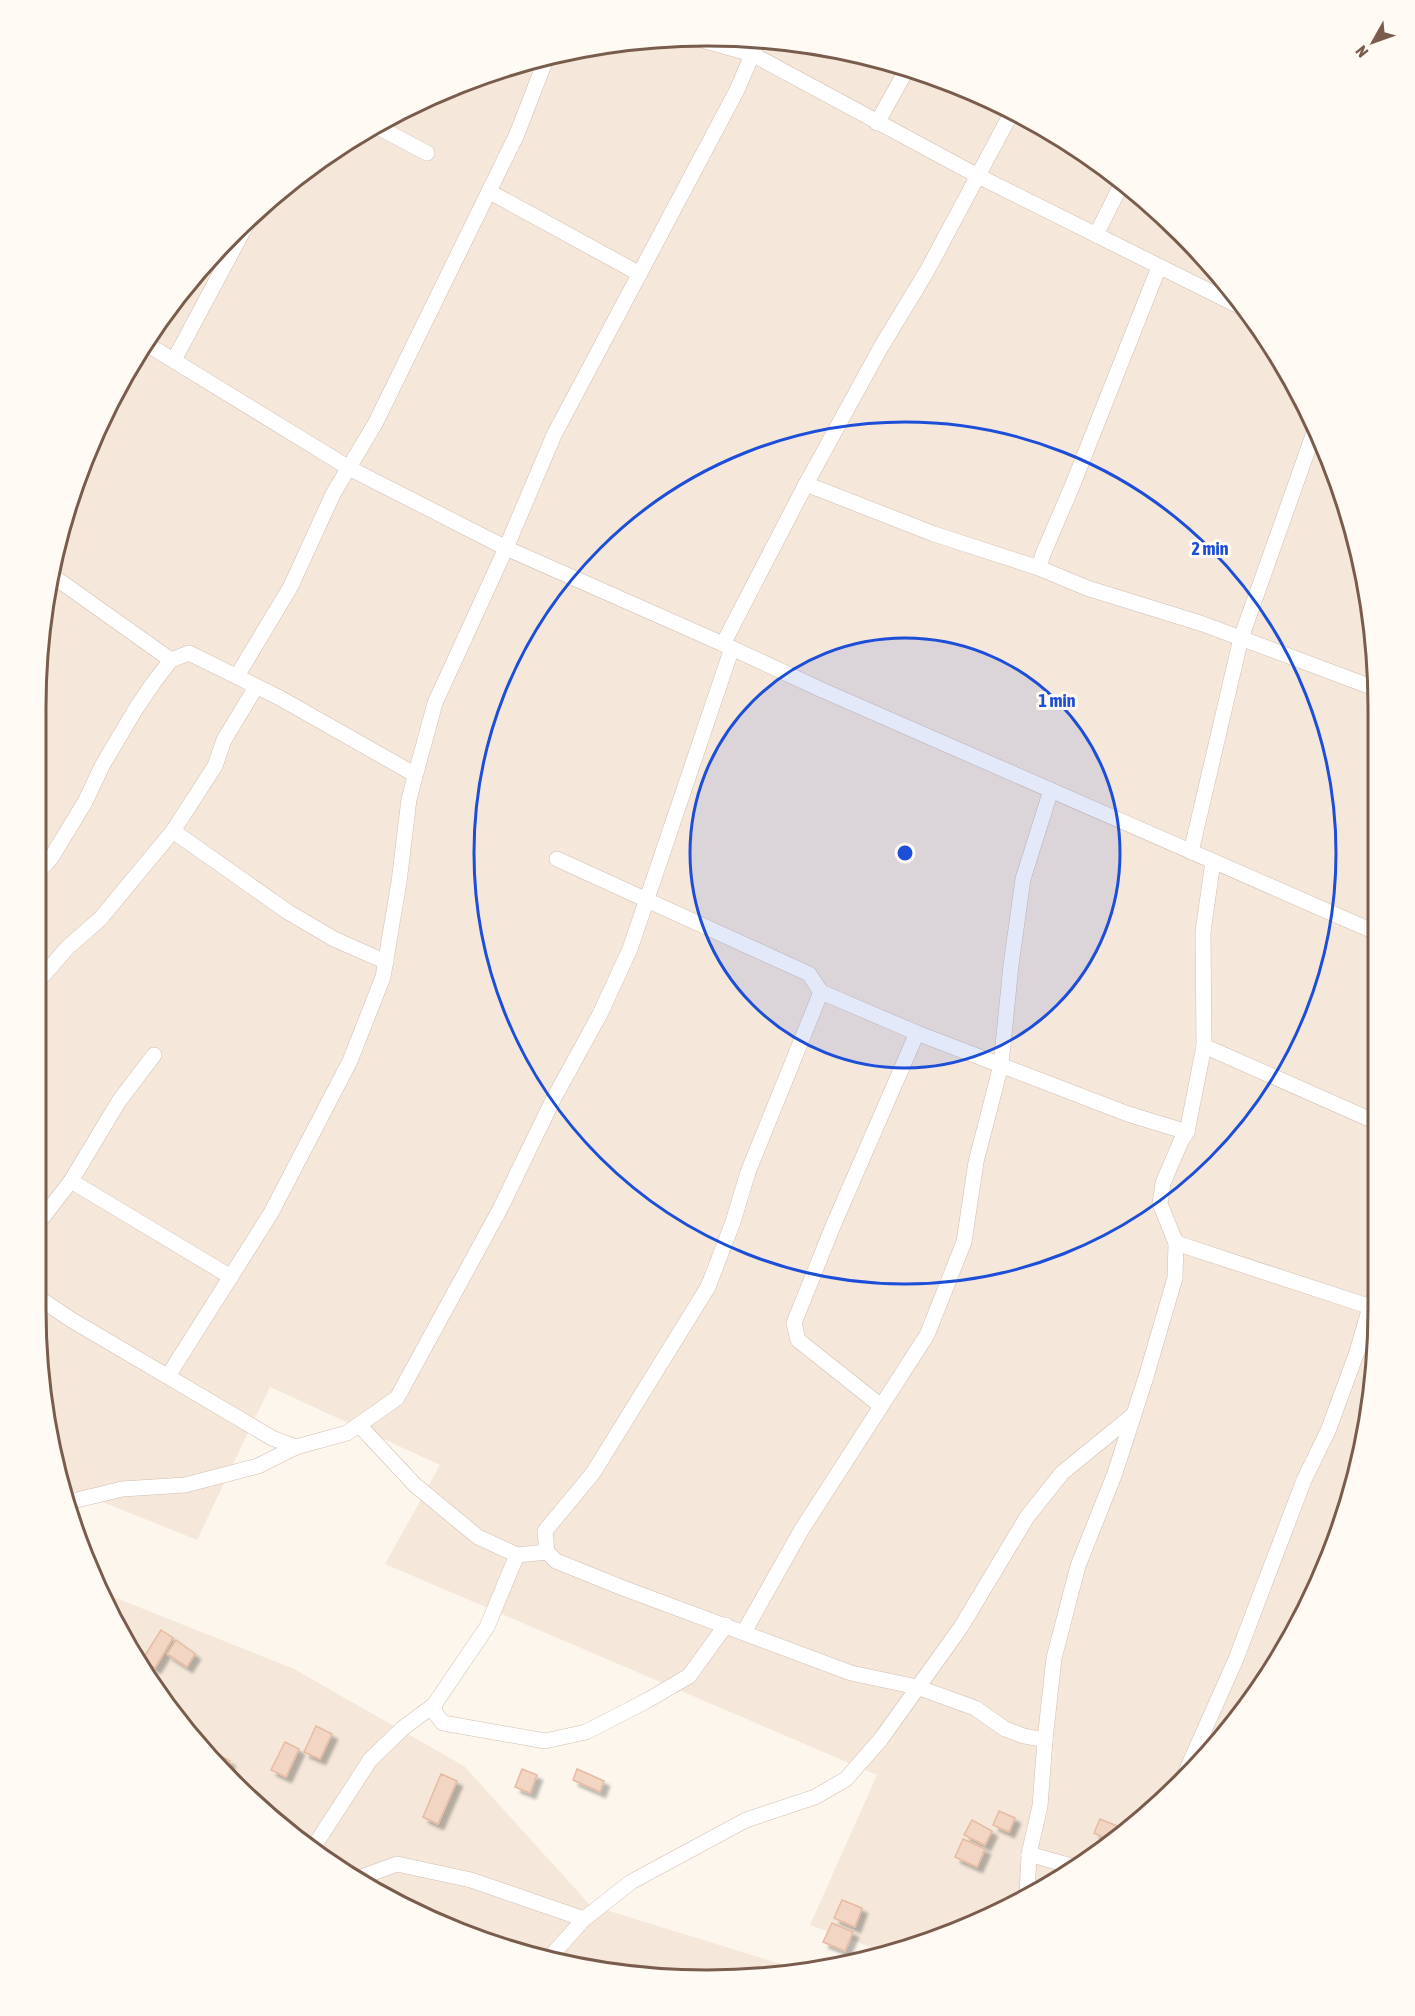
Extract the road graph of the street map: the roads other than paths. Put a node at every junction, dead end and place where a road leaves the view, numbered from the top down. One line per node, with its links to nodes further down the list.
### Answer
1 (726, 47): 3 (street)
2 (755, 48): 3 (street)
3 (752, 54): 7 (street); 16 (street)
4 (543, 67): 12 (street)
5 (903, 77): 7 (street)
6 (1008, 119): 10 (street)
7 (877, 123): 10 (street)
8 (385, 131): 9 (street)
9 (427, 153)
10 (978, 177): 13 (street); 22 (street)
11 (1118, 190): 13 (street)
12 (490, 192): 16 (street); 21 (street)
13 (1096, 235): 15 (street)
14 (236, 245): 19 (street)
15 (1159, 267): 17 (street); 24 (street)
16 (640, 274): 23 (street)
17 (1229, 302)
18 (153, 348): 19 (street)
19 (174, 360): 21 (street)
20 (1311, 440): 26 (street)
21 (349, 468): 23 (street); 29 (street)
22 (806, 484): 24 (street); 27 (street)
23 (506, 548): 27 (street); 32 (street)
24 (1039, 568): 26 (street)
25 (59, 580): 28 (street)
26 (1241, 638): 30 (street); 35 (street)
27 (728, 646): 33 (street); 39 (street)
28 (171, 660): 29 (street); 38 (street)
29 (237, 676): 31 (street)
30 (1367, 686)
31 (256, 687): 32 (street); 34 (street)
32 (414, 774): 41 (street)
33 (1051, 790): 35 (street); 47 (street)
34 (173, 831): 41 (street); 42 (street)
35 (1191, 852): 37 (street)
36 (557, 859): 39 (street)
37 (1213, 861): 40 (street); 45 (street)
38 (46, 863)
39 (648, 901): 43 (street); 60 (street)
40 (1368, 929)
41 (386, 962): 53 (street)
42 (46, 972)
43 (821, 992): 44 (street); 63 (street)
44 (917, 1033): 47 (street); 58 (street)
45 (1204, 1046): 48 (street); 49 (street)
46 (154, 1055): 50 (street)
47 (1001, 1065): 49 (street); 58 (street)
48 (1368, 1118)
49 (1187, 1132): 52 (street)
50 (71, 1181): 51 (street); 53 (street)
51 (46, 1213)
52 (1176, 1243): 55 (street); 59 (street)
53 (231, 1277): 57 (street)
54 (46, 1303): 57 (street)
55 (1368, 1306)
56 (1368, 1324): 70 (street)
57 (168, 1376): 61 (street)
58 (881, 1406): 66 (street)
59 (1134, 1414): 67 (street); 69 (street)
60 (359, 1425): 61 (street); 64 (street)
61 (296, 1447): 62 (street)
62 (76, 1501)
63 (547, 1552): 64 (street); 65 (street)
64 (517, 1556): 68 (street)
65 (726, 1625): 66 (street); 68 (street)
66 (744, 1632): 67 (street)
67 (917, 1687): 69 (street); 76 (street)
68 (434, 1705): 71 (street)
69 (1045, 1740): 72 (street)
70 (1192, 1757)
71 (316, 1841)
72 (1029, 1854): 73 (street); 75 (street)
73 (1065, 1864)
74 (367, 1875): 76 (street)
75 (1027, 1887)
76 (584, 1918): 77 (street)
77 (555, 1951)

